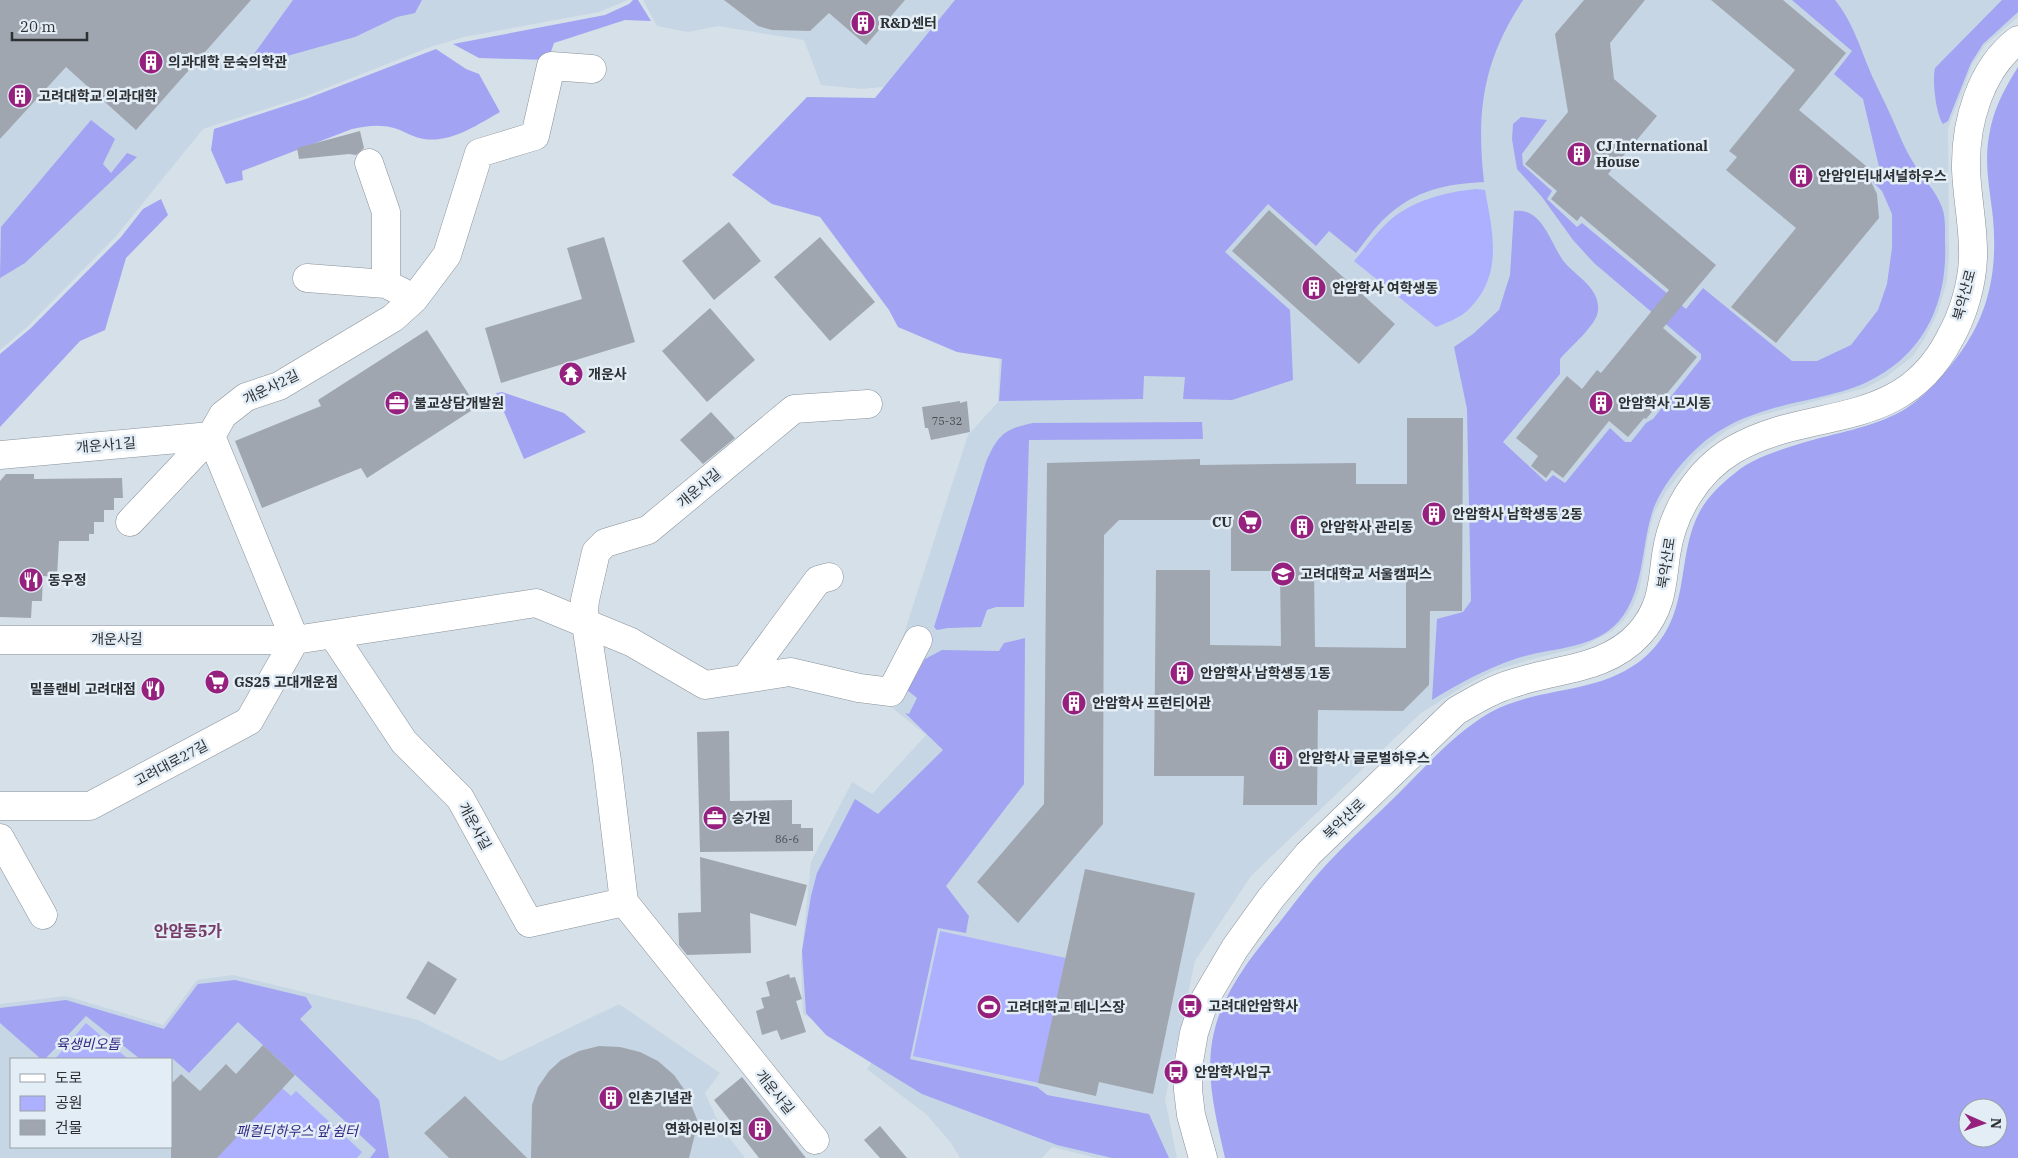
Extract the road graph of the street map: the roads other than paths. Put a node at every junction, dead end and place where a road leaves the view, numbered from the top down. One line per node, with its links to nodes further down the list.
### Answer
1 (2018, 40): 23 (street, 북악산로)
2 (592, 69): 6 (street, 개운사2길)
3 (369, 163): 5 (street)
4 (307, 278): 5 (street)
5 (386, 284): 6 (street)
6 (414, 299): 8 (street, 개운사2길)
7 (868, 404): 12 (street, 개운사길)
8 (211, 436): 9 (street, 개운사1길); 10 (street, 개운사2길); 15 (street)
9 (0, 455)
10 (130, 522)
11 (829, 576): 17 (street)
12 (586, 624): 13 (street, 개운사길); 17 (street); 20 (street, 개운사길)
13 (334, 635): 15 (street, 개운사길); 20 (street, 개운사길)
14 (0, 640): 15 (street, 개운사길)
15 (295, 640): 18 (street, 고려대로27길)
16 (918, 640): 17 (street)
17 (745, 679)
18 (0, 806)
19 (0, 838): 21 (street)
20 (624, 902): 22 (street, 개운사길)
21 (44, 915)
22 (815, 1140)
23 (1203, 1158)

